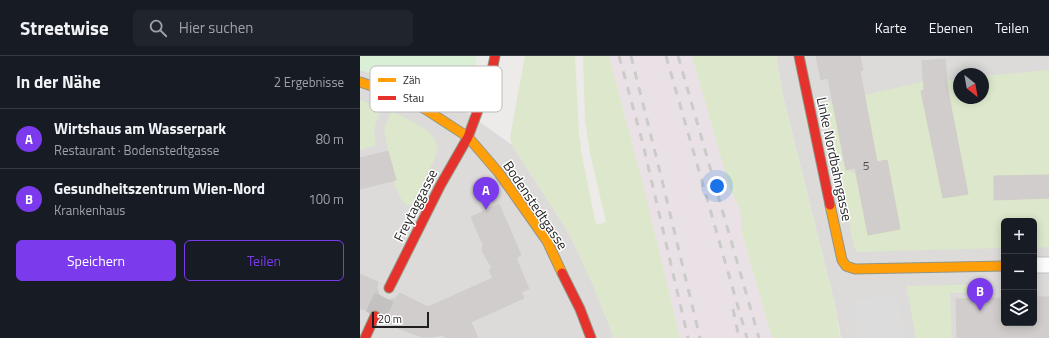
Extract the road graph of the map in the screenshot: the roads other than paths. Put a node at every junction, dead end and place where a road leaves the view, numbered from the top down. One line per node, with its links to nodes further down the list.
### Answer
1 (496, 56): 3 (street, Freytaggasse)
2 (800, 56): 11 (street, Linke Nordbahngasse)
3 (493, 66)
4 (360, 82): 5 (street, Bodenstedtgasse)
5 (370, 85)
6 (429, 112): 8 (street, Bodenstedtgasse)
7 (477, 112): 8 (street, Freytaggasse)
8 (468, 136): 12 (street, Freytaggasse); 15 (street, Bodenstedtgasse)
9 (1037, 265): 10 (street)
10 (1049, 265)
11 (1001, 266)
12 (389, 288)
13 (375, 316): 14 (street)
14 (365, 338)
15 (591, 338)

